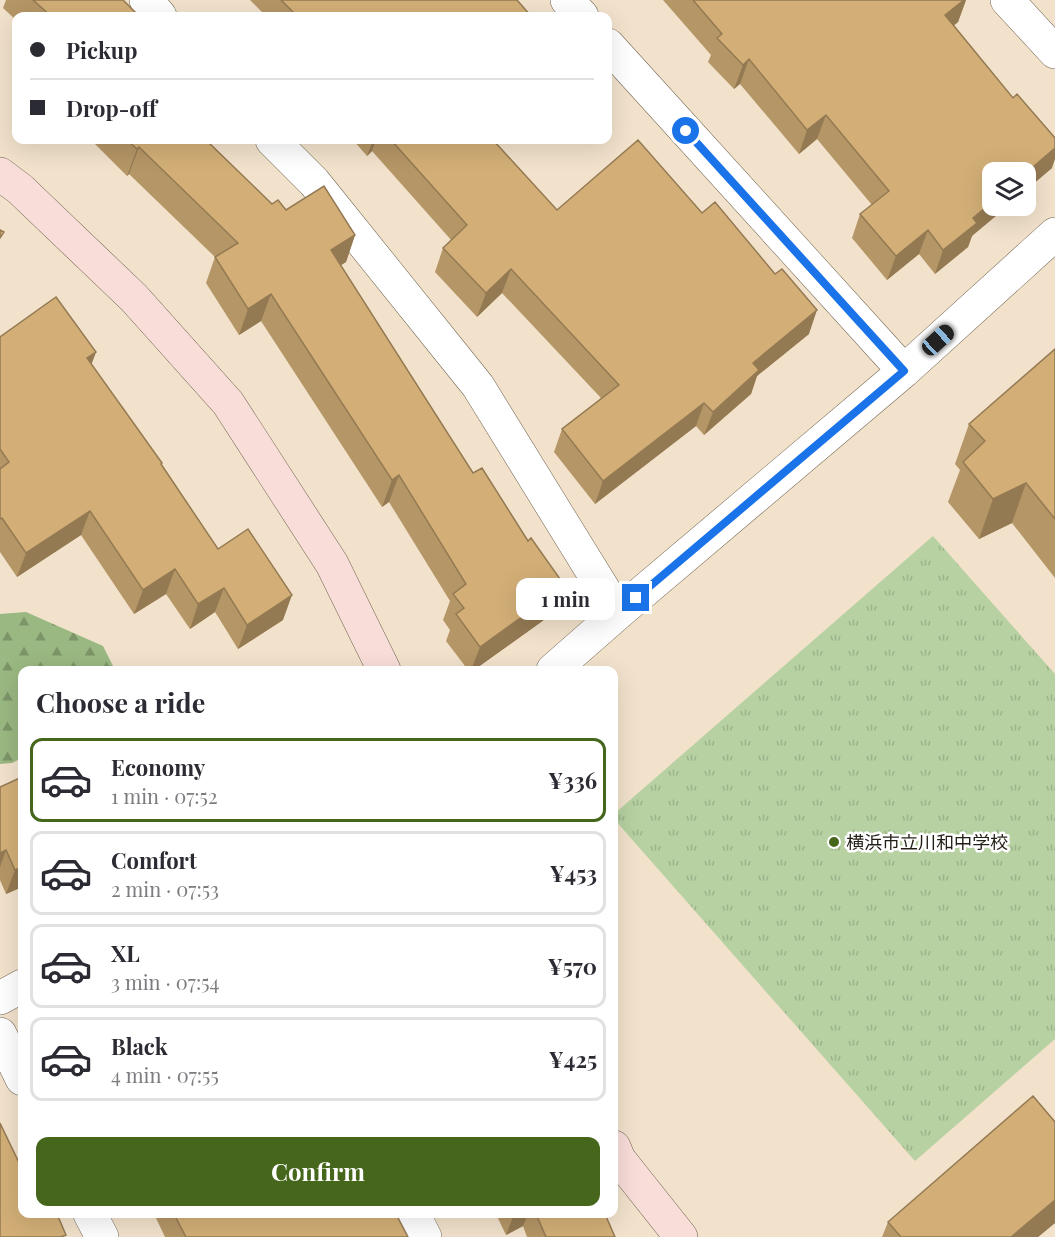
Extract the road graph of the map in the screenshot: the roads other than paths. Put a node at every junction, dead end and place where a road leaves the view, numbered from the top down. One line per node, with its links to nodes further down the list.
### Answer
1 (146, 0): 4 (street)
2 (567, 0): 5 (street)
3 (1007, 0): 7 (street)
4 (156, 12)
5 (578, 12)
6 (612, 49): 11 (street)
7 (1055, 52)
8 (276, 144): 12 (street)
9 (0, 174): 13 (street)
10 (1055, 234): 11 (street)
11 (904, 371): 12 (street)
12 (618, 613): 14 (street)
13 (382, 666)
14 (558, 666)
15 (18, 988): 16 (street)
16 (0, 998)
17 (0, 1034): 18 (street)
18 (18, 1071)
19 (618, 1157): 24 (street)
20 (92, 1218): 22 (street)
21 (415, 1218): 23 (street)
22 (102, 1237)
23 (425, 1237)
24 (681, 1237)

